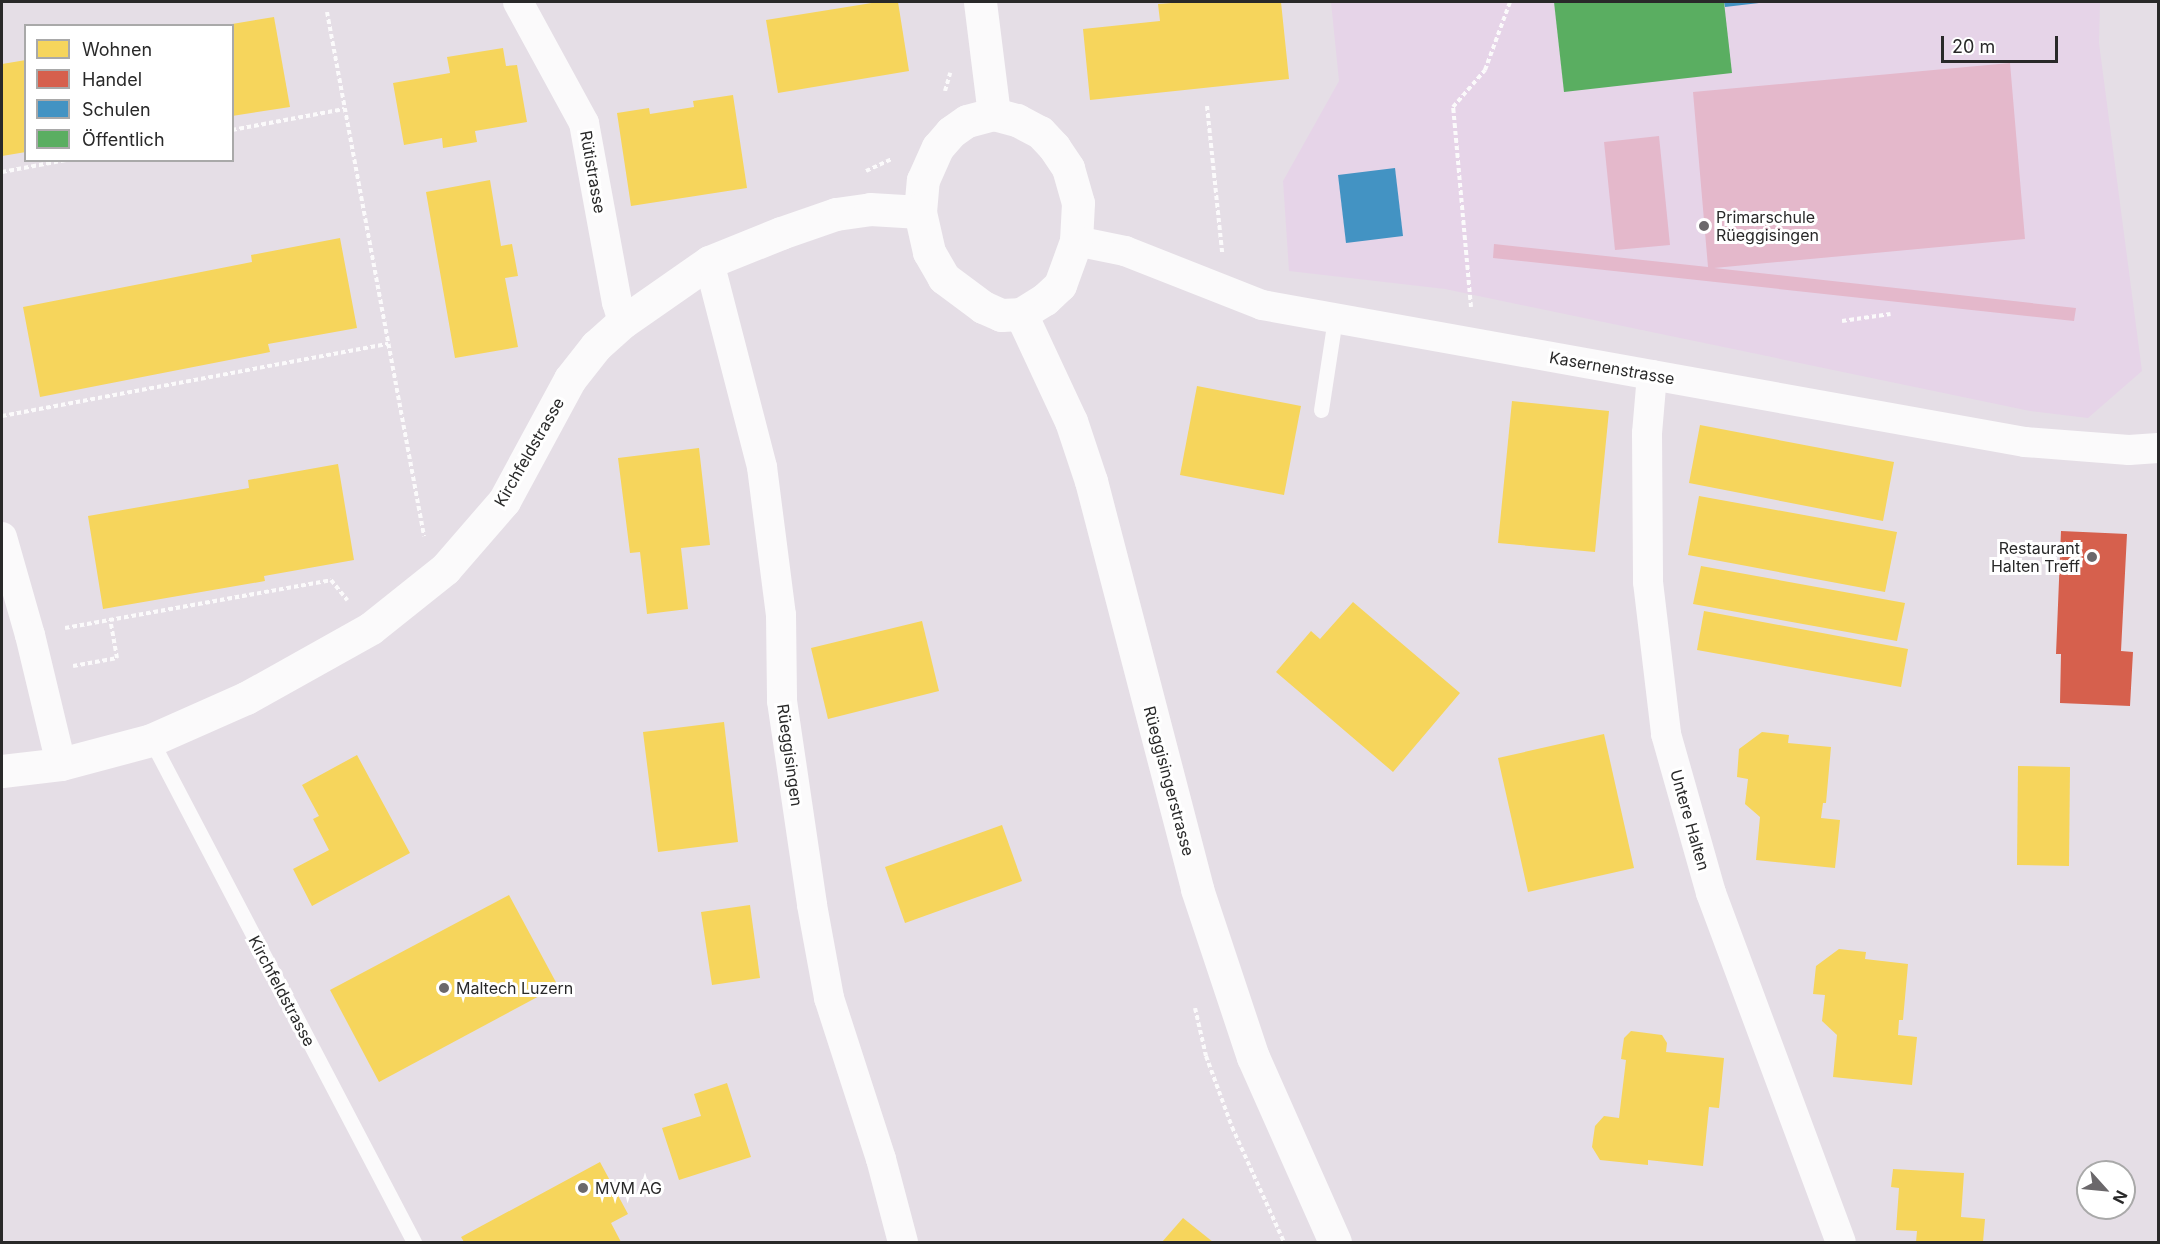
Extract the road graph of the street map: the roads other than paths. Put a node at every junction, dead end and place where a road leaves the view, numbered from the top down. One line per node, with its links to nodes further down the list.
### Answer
1 (518, 2): 9 (street, Rütistrasse)
2 (980, 2): 3 (street)
3 (994, 114): 4 (street); 5 (street)
4 (920, 212): 6 (street, Kirchfeldstrasse); 7 (street)
5 (1076, 241): 7 (street); 8 (street, Kasernenstrasse)
6 (709, 262): 9 (street, Kirchfeldstrasse); 18 (street, Rüeggisingen)
7 (1021, 314): 19 (street, Rüeggisingerstrasse)
8 (1335, 319): 10 (street, Kasernenstrasse); 11 (lane)
9 (623, 322): 14 (street, Kirchfeldstrasse)
10 (1652, 375): 12 (street, Kasernenstrasse); 20 (street, Untere Halten)
11 (1321, 410)
12 (2158, 448)
13 (2, 537): 15 (street)
14 (151, 740): 15 (street, Kirchfeldstrasse); 17 (lane, Kirchfeldstrasse)
15 (61, 764): 16 (street, Kirchfeldstrasse)
16 (2, 771)
17 (414, 1242)
18 (903, 1242)
19 (1335, 1242)
20 (1841, 1242)

